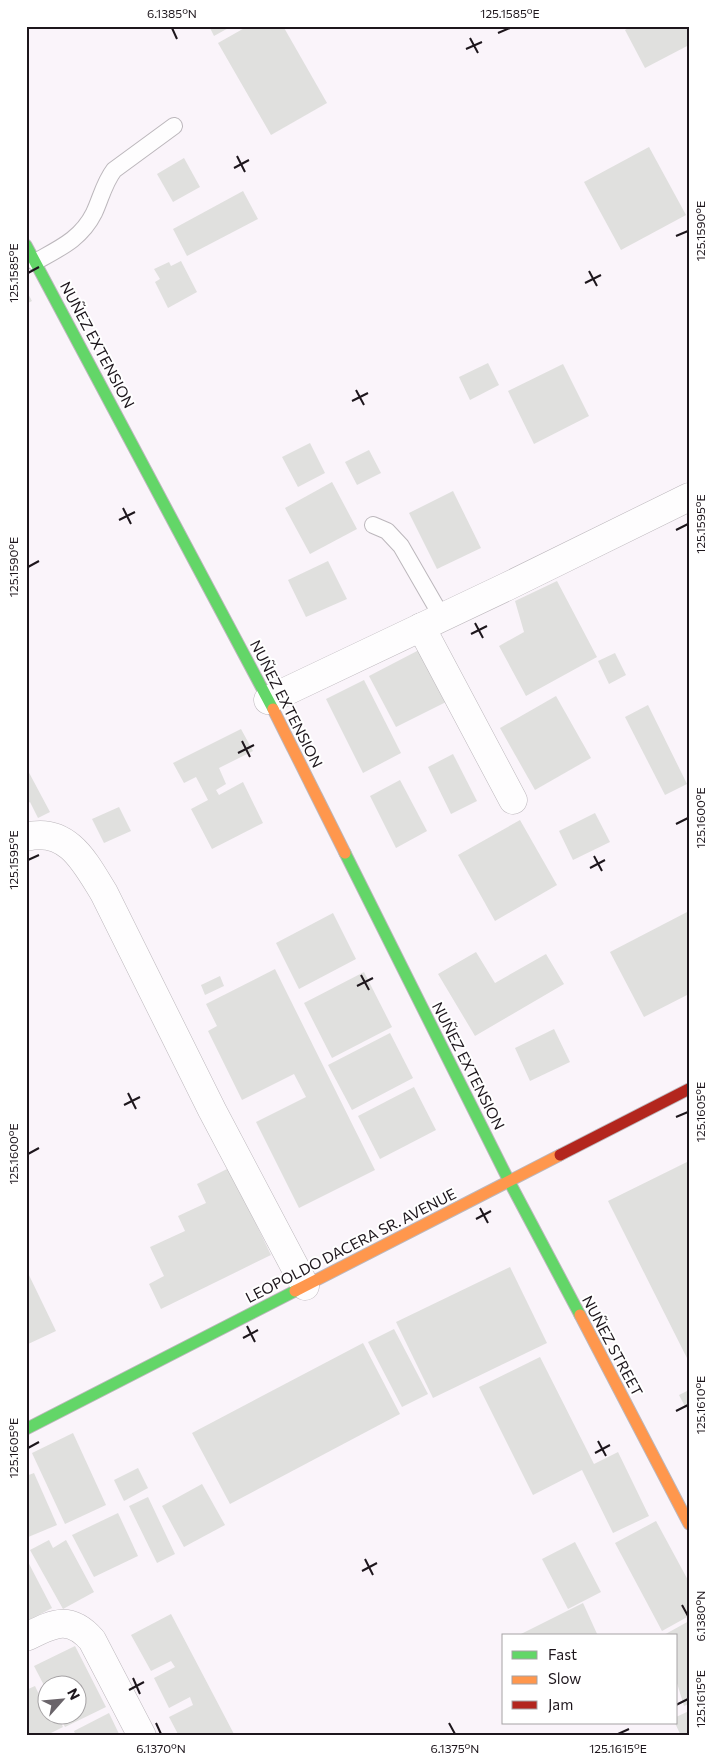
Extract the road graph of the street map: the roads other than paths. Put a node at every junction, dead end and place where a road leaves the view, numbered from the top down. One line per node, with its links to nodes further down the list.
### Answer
1 (174, 126): 3 (lane)
2 (26, 245): 3 (street, NUÑEZ EXTENSION)
3 (35, 262): 7 (street, NUÑEZ EXTENSION)
4 (689, 497): 6 (street)
5 (373, 525): 6 (lane)
6 (432, 622): 7 (street); 8 (street)
7 (268, 700): 11 (street, NUÑEZ EXTENSION)
8 (512, 800)
9 (26, 837): 12 (street)
10 (689, 1089): 11 (street, LEOPOLDO DACERA SR. AVENUE)
11 (509, 1181): 12 (street, LEOPOLDO DACERA SR. AVENUE); 14 (street, NUÑEZ STREET)
12 (305, 1286): 13 (street, LEOPOLDO DACERA SR. AVENUE)
13 (26, 1429)
14 (689, 1524)
15 (26, 1637): 16 (street)
16 (142, 1736)

